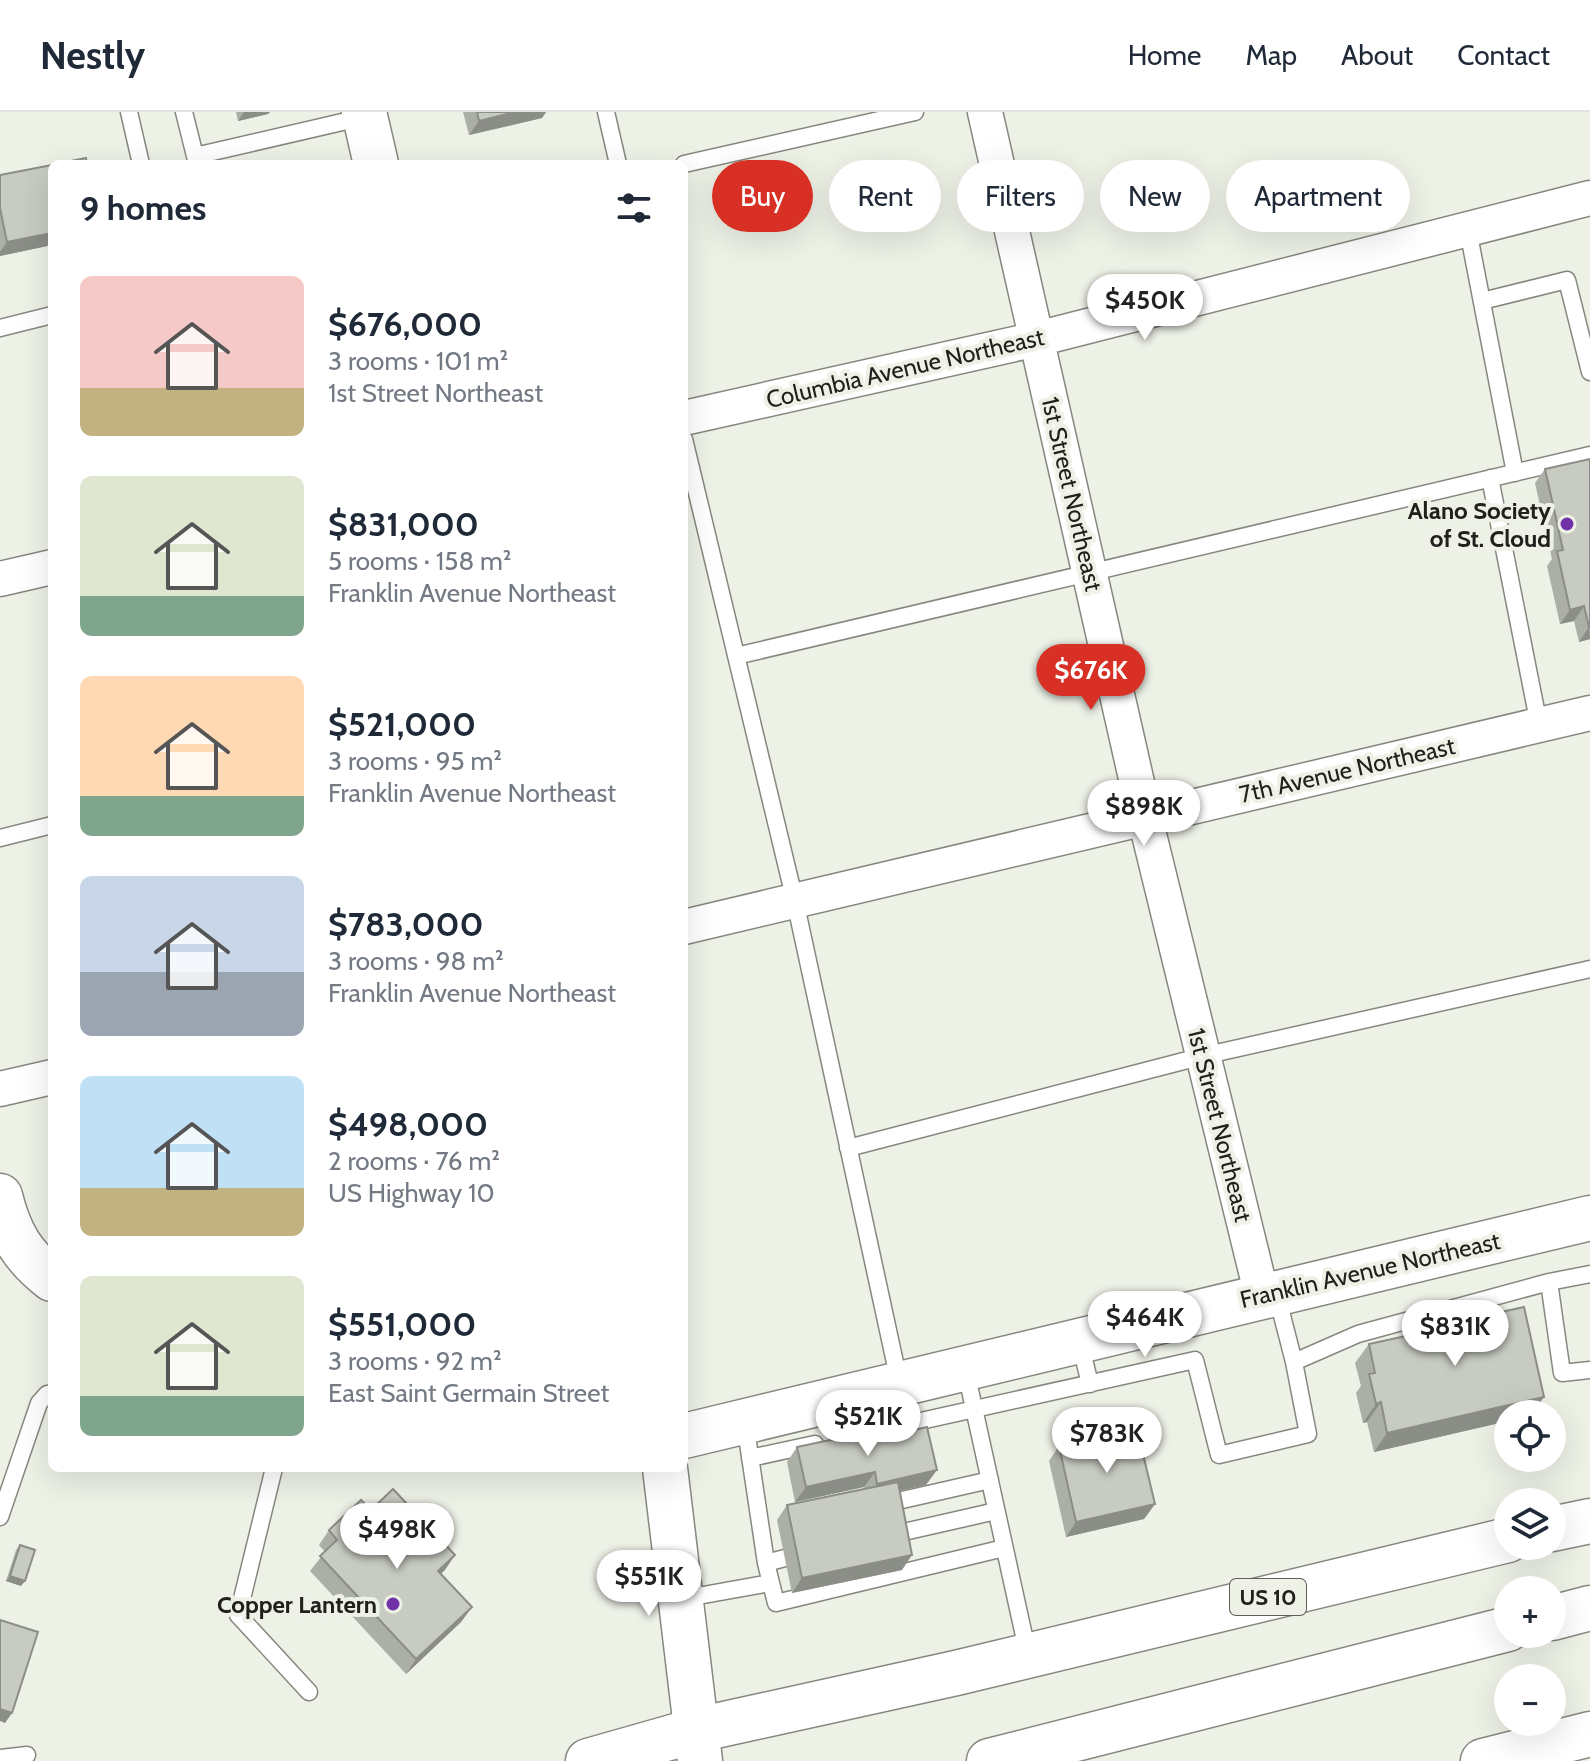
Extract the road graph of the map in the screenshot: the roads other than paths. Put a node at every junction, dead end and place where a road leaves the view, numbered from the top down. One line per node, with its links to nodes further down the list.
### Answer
1 (129, 112): 7 (lane)
2 (184, 112): 8 (lane)
3 (606, 112): 10 (lane)
4 (915, 112): 11 (lane)
5 (985, 112): 17 (street, 1st Street Northeast)
6 (364, 114): 8 (lane); 9 (main road)
7 (140, 160)
8 (196, 160)
9 (375, 160)
10 (617, 160)
11 (688, 163)
12 (1590, 198): 13 (street, Columbia Avenue Northeast)
13 (1468, 230): 14 (lane); 17 (street, Columbia Avenue Northeast)
14 (1482, 301): 18 (lane); 22 (lane)
15 (48, 316): 16 (lane)
16 (0, 328)
17 (1037, 339): 19 (street, Columbia Avenue Northeast); 25 (street, 1st Street Northeast)
18 (1590, 372)
19 (688, 417)
20 (1590, 455): 22 (lane)
21 (688, 456): 27 (lane)
22 (1515, 473): 23 (lane)
23 (1490, 478): 25 (lane); 29 (lane)
24 (48, 568): 26 (street)
25 (1089, 574): 27 (lane); 30 (street, 1st Street Northeast)
26 (0, 579)
27 (736, 656): 33 (lane)
28 (1590, 713): 29 (street, 7th Avenue Northeast)
29 (1539, 725): 30 (street, 7th Avenue Northeast)
30 (1145, 818): 33 (street, 7th Avenue Northeast); 36 (street, 1st Street Northeast)
31 (48, 826): 32 (lane)
32 (0, 838)
33 (795, 901): 34 (street, 7th Avenue Northeast); 39 (lane)
34 (688, 926)
35 (1590, 969): 36 (lane)
36 (1203, 1056): 39 (lane); 45 (street, 1st Street Northeast)
37 (48, 1078): 38 (street)
38 (0, 1089)
39 (848, 1148): 50 (lane)
40 (0, 1196): 42 (main road)
41 (1590, 1218): 45 (main road, Franklin Avenue Northeast)
42 (43, 1273)
43 (1590, 1274): 44 (lane)
44 (1549, 1282): 47 (lane); 49 (lane)
45 (1269, 1294): 46 (main road, Franklin Avenue Northeast); 47 (lane)
46 (1079, 1340): 48 (main road, Franklin Avenue Northeast); 51 (lane)
47 (1294, 1362): 51 (lane)
48 (965, 1368): 50 (main road, Franklin Avenue Northeast); 53 (lane)
49 (1590, 1370)
50 (900, 1384): 55 (main road, Franklin Avenue Northeast)
51 (1090, 1384): 53 (lane)
52 (48, 1394): 61 (lane)
53 (974, 1411): 55 (lane); 58 (lane)
54 (688, 1436): 55 (main road, Franklin Avenue Northeast)
55 (747, 1440): 65 (lane)
56 (273, 1472): 77 (lane)
57 (665, 1472): 72 (main road)
58 (990, 1480): 59 (lane); 60 (lane)
59 (889, 1503)
60 (996, 1511): 66 (lane); 68 (lane)
61 (0, 1517)
62 (1590, 1521): 63 (main road)
63 (1566, 1526)
64 (779, 1527): 65 (lane)
65 (761, 1531): 70 (lane)
66 (895, 1534)
67 (1494, 1543): 76 (main road, US 10)
68 (1004, 1548): 71 (lane); 76 (lane)
69 (785, 1558): 70 (lane)
70 (766, 1563): 71 (lane)
71 (770, 1583): 72 (lane)
72 (681, 1599): 79 (main road)
73 (1590, 1608): 74 (main road)
74 (1566, 1614)
75 (1494, 1633): 83 (main road)
76 (1029, 1655): 79 (main road, US 10)
77 (309, 1692)
78 (1590, 1734): 84 (main road)
79 (699, 1746): 82 (main road, US 10)
80 (27, 1755): 81 (lane)
81 (0, 1758)
82 (588, 1761)
83 (989, 1761)
84 (1483, 1761)

